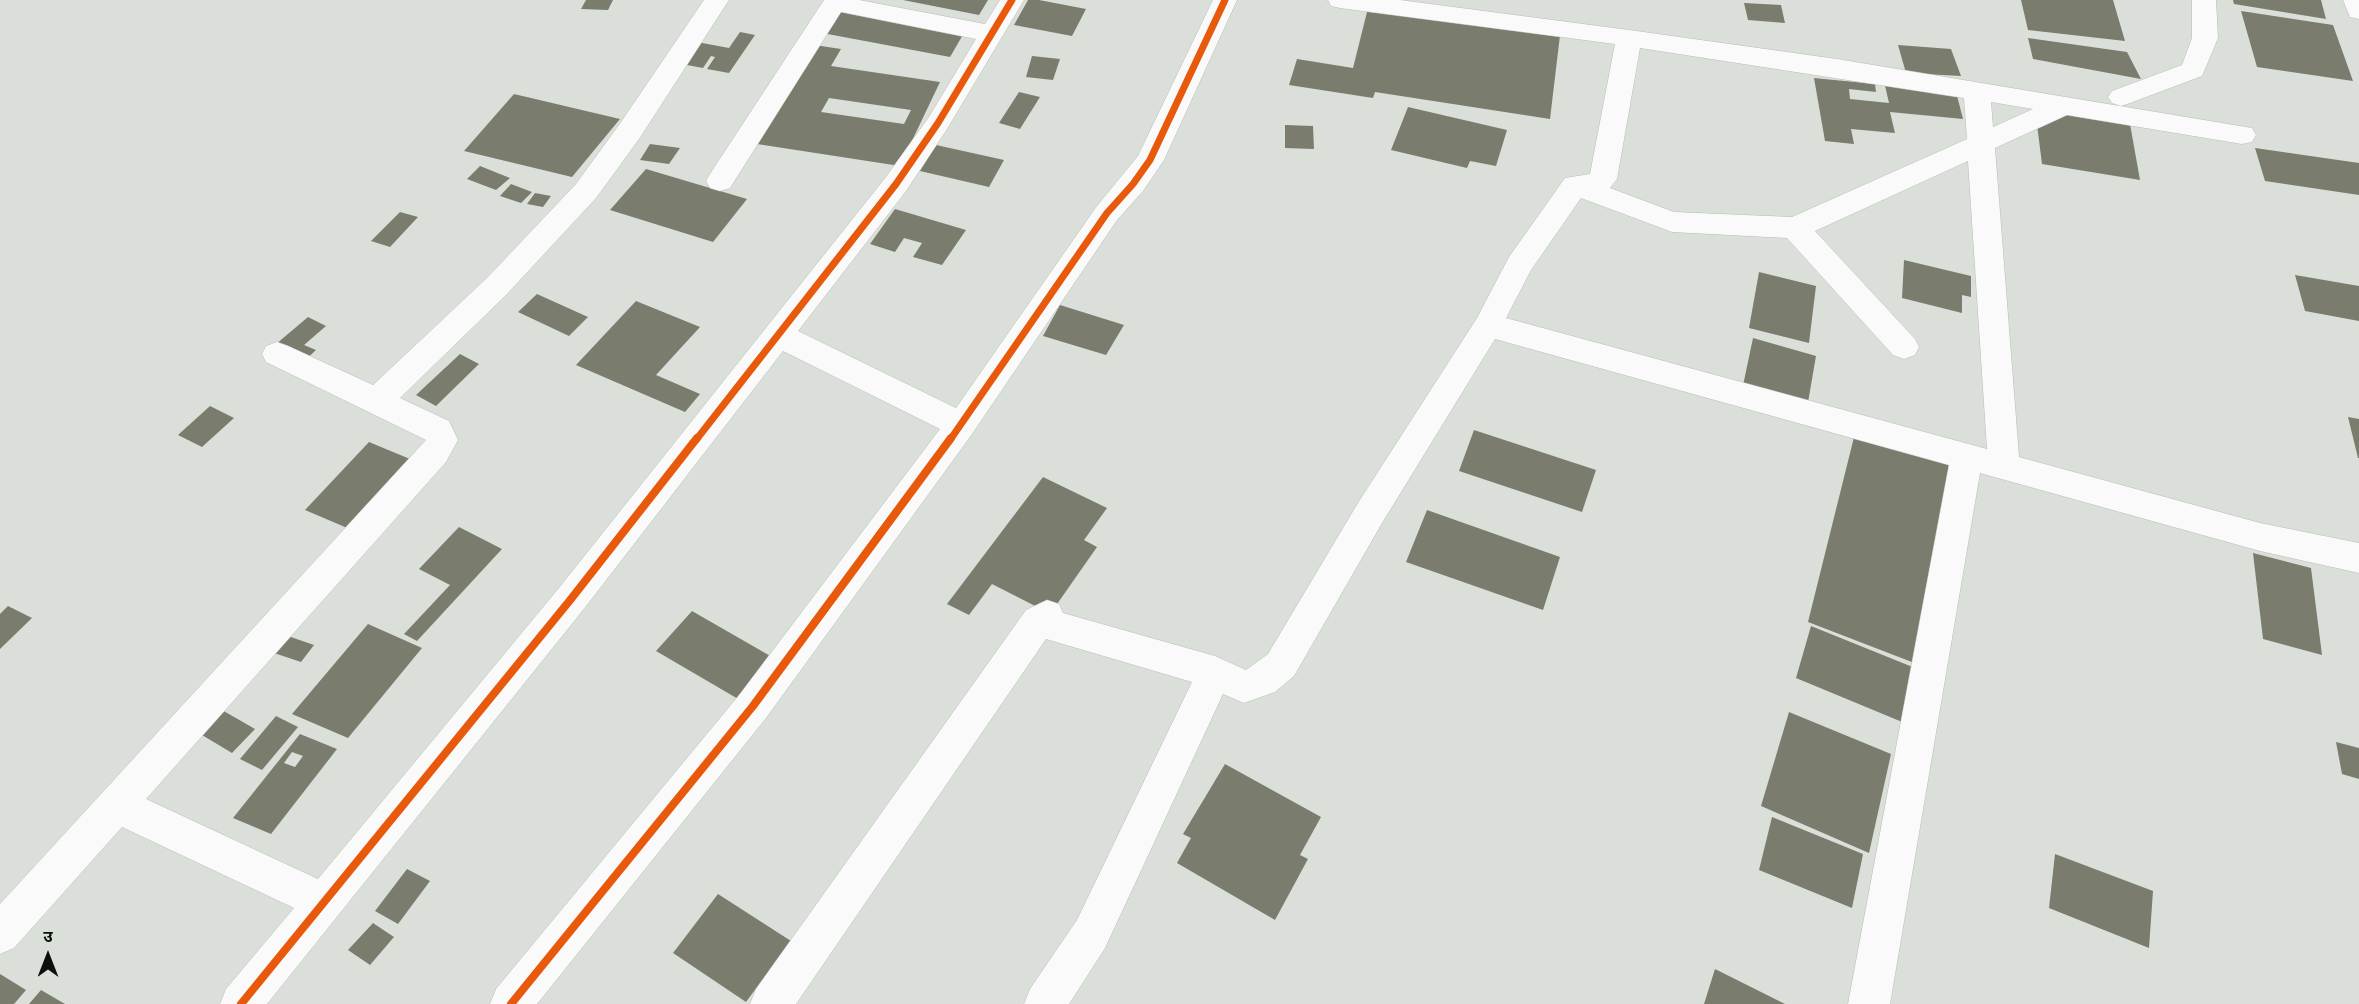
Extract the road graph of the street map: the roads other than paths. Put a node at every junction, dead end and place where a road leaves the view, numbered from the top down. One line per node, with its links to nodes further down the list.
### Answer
1 (717, 0): 23 (street)
2 (1012, 0): 9 (street)
3 (1226, 0): 24 (street)
4 (1340, 0): 10 (street)
5 (2204, 0): 12 (street)
6 (2355, 0): 8 (street)
7 (835, 2): 9 (street); 16 (street)
8 (2359, 11)
9 (993, 34): 20 (street)
10 (1629, 38): 11 (street); 17 (street)
11 (1977, 92): 13 (street); 15 (street)
12 (2121, 97)
13 (2064, 106): 14 (street); 15 (street)
14 (2242, 135)
15 (1982, 143): 18 (street); 26 (street)
16 (720, 181)
17 (1575, 185): 18 (street); 19 (street)
18 (1795, 228): 21 (street)
19 (1488, 325): 25 (street); 28 (street)
20 (777, 334): 24 (street); 30 (street)
21 (1904, 347)
22 (277, 354): 23 (street)
23 (377, 401): 29 (street)
24 (961, 425): 33 (street)
25 (1966, 458): 26 (street); 36 (street)
26 (2004, 468): 27 (street)
27 (2359, 558)
28 (1215, 672): 34 (street); 35 (street)
29 (117, 805): 30 (street); 31 (street)
30 (324, 902): 32 (street)
31 (0, 934)
32 (242, 1004)
33 (511, 1004)
34 (771, 1004)
35 (1045, 1004)
36 (1869, 1004)

